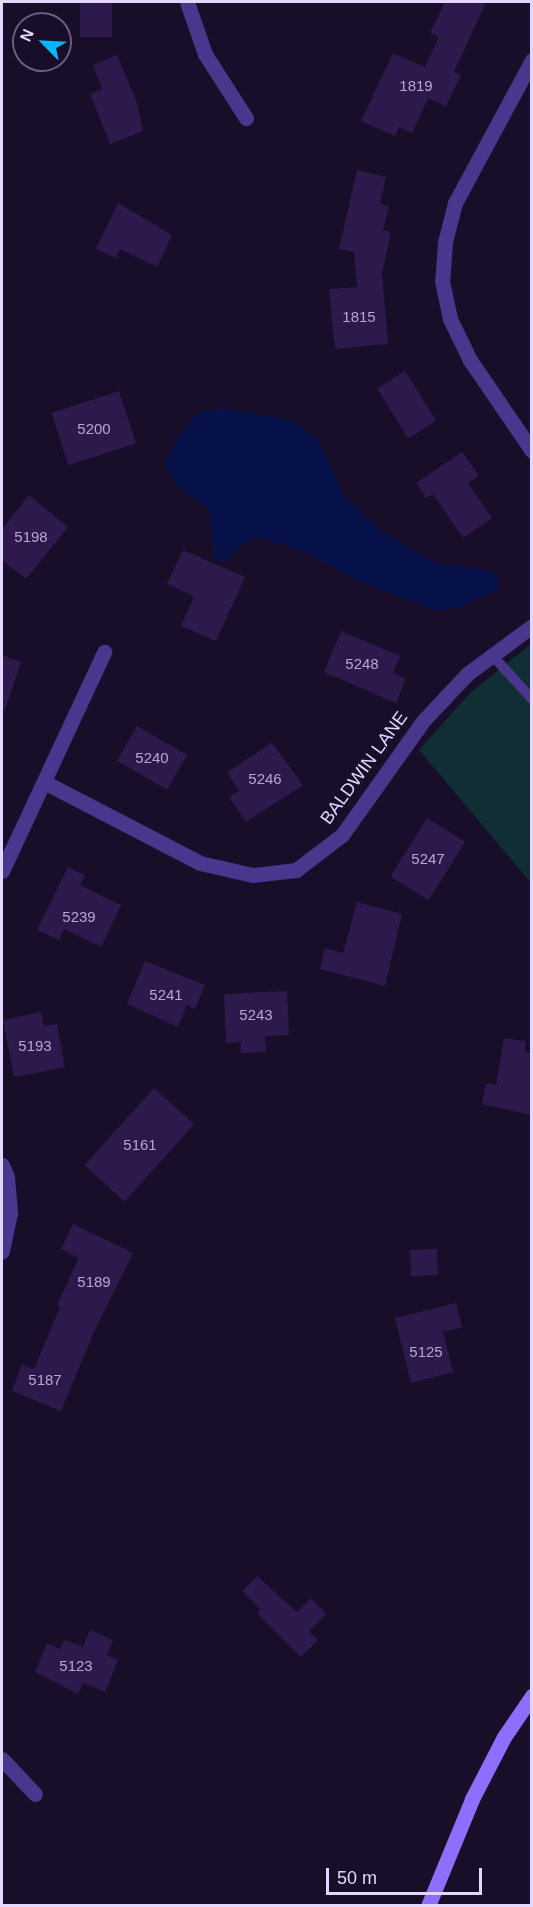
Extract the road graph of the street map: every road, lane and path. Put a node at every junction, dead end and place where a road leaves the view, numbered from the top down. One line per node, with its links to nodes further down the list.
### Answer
1 (187, 2): 3 (street)
2 (531, 60): 4 (street)
3 (246, 118)
4 (531, 451)
5 (531, 626): 7 (street, BALDWIN LANE)
6 (104, 652): 9 (street)
7 (491, 654): 8 (lane); 9 (street, BALDWIN LANE)
8 (531, 699)
9 (44, 782): 10 (street)
10 (2, 871)
11 (2, 1165): 12 (street)
12 (2, 1251)
13 (531, 1696): 16 (street)
14 (2, 1759): 15 (street)
15 (35, 1794)
16 (428, 1905)

